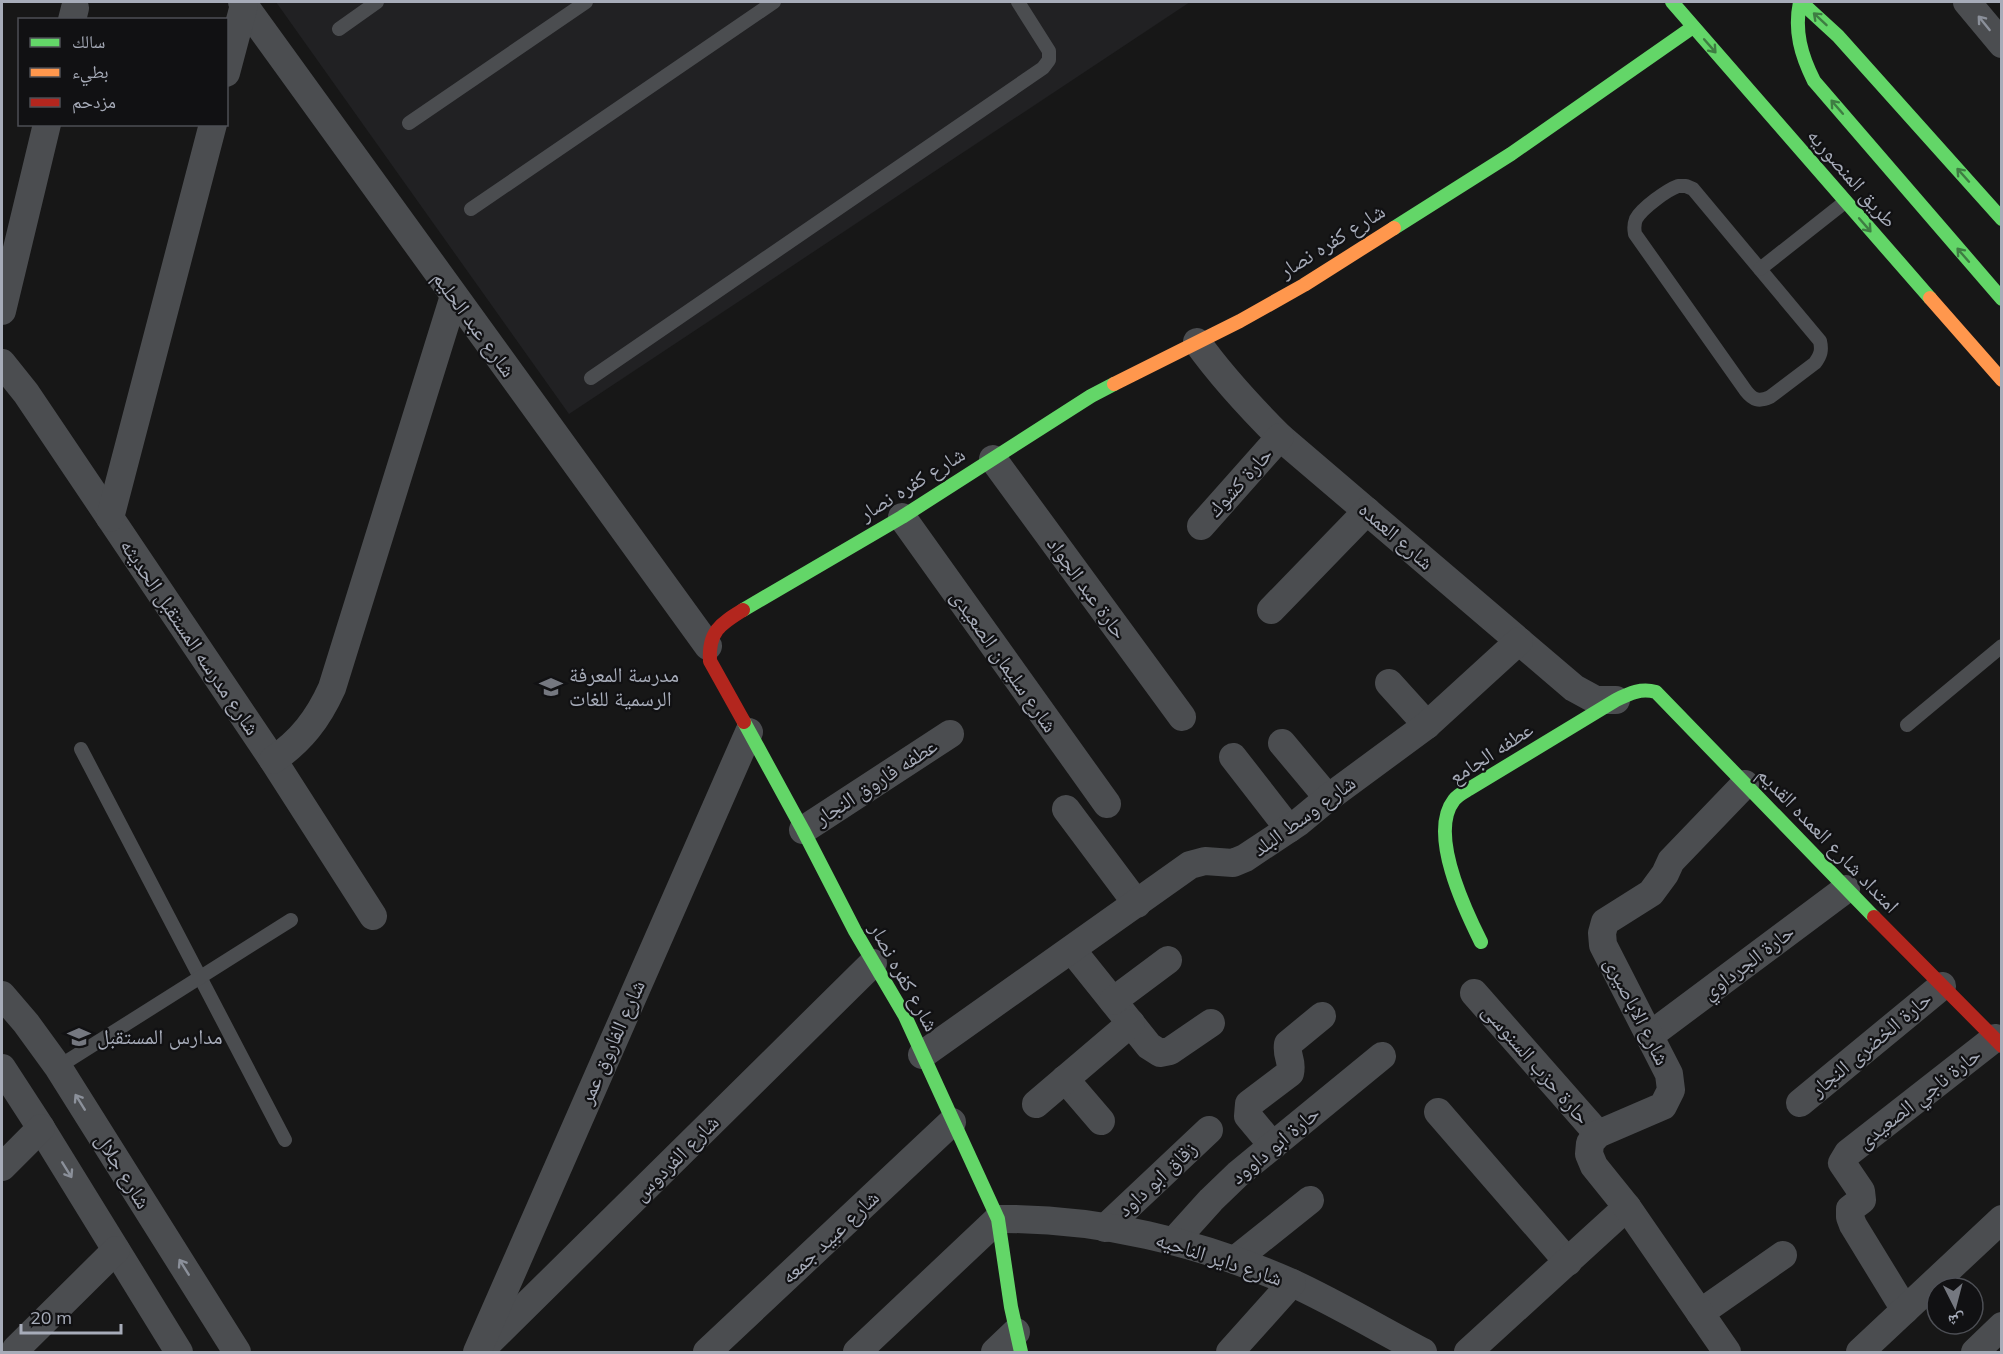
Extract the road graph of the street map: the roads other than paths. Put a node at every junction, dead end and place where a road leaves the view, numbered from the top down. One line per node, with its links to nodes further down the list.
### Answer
1 (376, 2): 10 (lane)
2 (586, 2): 13 (lane)
3 (774, 2): 17 (lane)
4 (1018, 2): 25 (lane)
5 (1672, 2): 9 (street, طريق المنصوريه)
6 (1801, 2): 18 (street, one-way to 6); 21 (street, طريق المنصوريه, one-way to 6)
7 (1967, 2): 11 (street, one-way to 7)
8 (243, 3): 12 (street); 20 (street, شارع عبد الحليم)
9 (1693, 27): 16 (street, طريق المنصوريه, one-way to 16); 23 (street, شارع كفره نصار)
10 (339, 29)
11 (2001, 44)
12 (228, 65)
13 (409, 123)
14 (46, 126): 22 (street)
15 (212, 126): 31 (street)
16 (1845, 202): 19 (lane); 26 (street, طريق المنصوريه, one-way to 26)
17 (471, 209)
18 (2001, 219)
19 (1760, 269): 19 (lane)
20 (454, 296): 35 (street, شارع عبد الحليم); 47 (street)
21 (2001, 299)
22 (2, 311)
23 (1197, 342): 27 (street, شارع العمده); 28 (street, شارع كفره نصار)
24 (2, 363): 31 (street, شارع مدرسه المستقبل الحديثه)
25 (591, 378)
26 (2001, 380)
27 (1280, 437): 29 (street, شارع العمده); 32 (street, حارة كشوك)
28 (993, 459): 30 (street, شارع كفره نصار); 39 (street, حارة عبد الجواد)
29 (1367, 510): 33 (street); 34 (street, شارع العمده)
30 (902, 517): 35 (street, شارع كفره نصار); 50 (street, شارع سليمان الصعيدى)
31 (110, 518): 47 (street, شارع مدرسه المستقبل الحديثه)
32 (1201, 526)
33 (1271, 610)
34 (1519, 641): 38 (street, شارع العمده); 40 (street, شارع وسط البلد)
35 (708, 646): 42 (street, شارع كفره نصار)
36 (2001, 646): 41 (lane)
37 (1389, 683): 40 (street)
38 (1616, 700): 48 (street, امتداد شارع العمده القديم); 58 (street, عطفه الجامع)
39 (1182, 717)
40 (1426, 725): 49 (street, شارع وسط البلد)
41 (1907, 725)
42 (749, 732): 53 (street, شارع كفره نصار); 106 (street, شارع الفاروق عمر)
43 (950, 734): 53 (street, عطفه فاروق النجار)
44 (1282, 743): 49 (street)
45 (81, 749): 62 (lane)
46 (1233, 757): 52 (street)
47 (273, 760): 56 (street, شارع مدرسه المستقبل الحديثه)
48 (1745, 784): 54 (street, امتداد شارع العمده القديم); 70 (street, شارع الاباصيرى)
49 (1328, 798): 52 (street, شارع وسط البلد)
50 (1107, 804)
51 (1066, 809): 55 (street)
52 (1289, 829): 55 (street, شارع وسط البلد)
53 (803, 830): 61 (street, شارع كفره نصار)
54 (1846, 889): 63 (street, امتداد شارع العمده القديم); 70 (street, حارة الجرداوي)
55 (1137, 904): 59 (street, شارع وسط البلد)
56 (373, 916)
57 (291, 920): 62 (lane)
58 (1481, 942)
59 (1072, 950): 66 (street); 72 (street, شارع وسط البلد)
60 (1168, 960): 66 (street)
61 (873, 963): 72 (street, شارع كفره نصار); 106 (street, شارع الفردوس)
62 (200, 977): 74 (lane); 85 (lane)
63 (1942, 986): 71 (street, امتداد شارع العمده القديم); 77 (street, حارة الخضرى النجار)
64 (1474, 993): 84 (street, حارة حزب السنوسى)
65 (2, 994): 74 (street, شارع جلال)
66 (1113, 1001): 68 (street)
67 (1322, 1016): 86 (street)
68 (1131, 1023): 69 (street); 76 (street)
69 (1211, 1023)
70 (1649, 1036): 84 (street, شارع الاباصيرى)
71 (1998, 1042): 99 (street, حارة ناجي الصعيدى)
72 (922, 1055): 81 (street, شارع كفره نصار)
73 (1383, 1056): 86 (street, حارة ابو داوود)
74 (58, 1067): 105 (street, شارع جلال, one-way to 74)
75 (2, 1068): 82 (street)
76 (1065, 1079): 78 (street); 80 (street)
77 (1800, 1103)
78 (1036, 1104)
79 (1438, 1112): 97 (street)
80 (1101, 1121)
81 (952, 1122): 90 (street, شارع كفره نصار); 107 (street, شارع عبيد جمعه)
82 (41, 1128): 87 (street); 94 (street, one-way to 94)
83 (1209, 1130): 92 (street, زقاق ابو داود)
84 (1598, 1134): 89 (street)
85 (285, 1140)
86 (1273, 1146): 93 (street, حارة ابو داوود)
87 (2, 1167)
88 (1310, 1200): 96 (street)
89 (1627, 1208): 97 (street); 100 (street)
90 (998, 1219): 92 (street, شارع داير الناحيه); 102 (street, شارع كفره نصار); 108 (street)
91 (2001, 1219): 99 (street)
92 (1105, 1228): 93 (street, شارع داير الناحيه)
93 (1174, 1241): 96 (street, شارع داير الناحيه)
94 (116, 1250): 103 (street); 104 (street)
95 (1783, 1255): 100 (street)
96 (1235, 1260): 98 (street, شارع داير الناحيه)
97 (1568, 1262): 112 (street)
98 (1292, 1283): 110 (street); 111 (street, شارع داير الناحيه)
99 (1905, 1310): 114 (street)
100 (1700, 1313): 113 (street)
101 (2001, 1326): 115 (street)
102 (1019, 1342): 109 (street)
103 (16, 1349)
104 (178, 1353)
105 (237, 1353)
106 (478, 1353)
107 (707, 1353)
108 (857, 1353)
109 (995, 1353)
110 (1230, 1353)
111 (1423, 1353)
112 (1468, 1353)
113 (1727, 1353)
114 (1860, 1353)
115 (1975, 1353)

